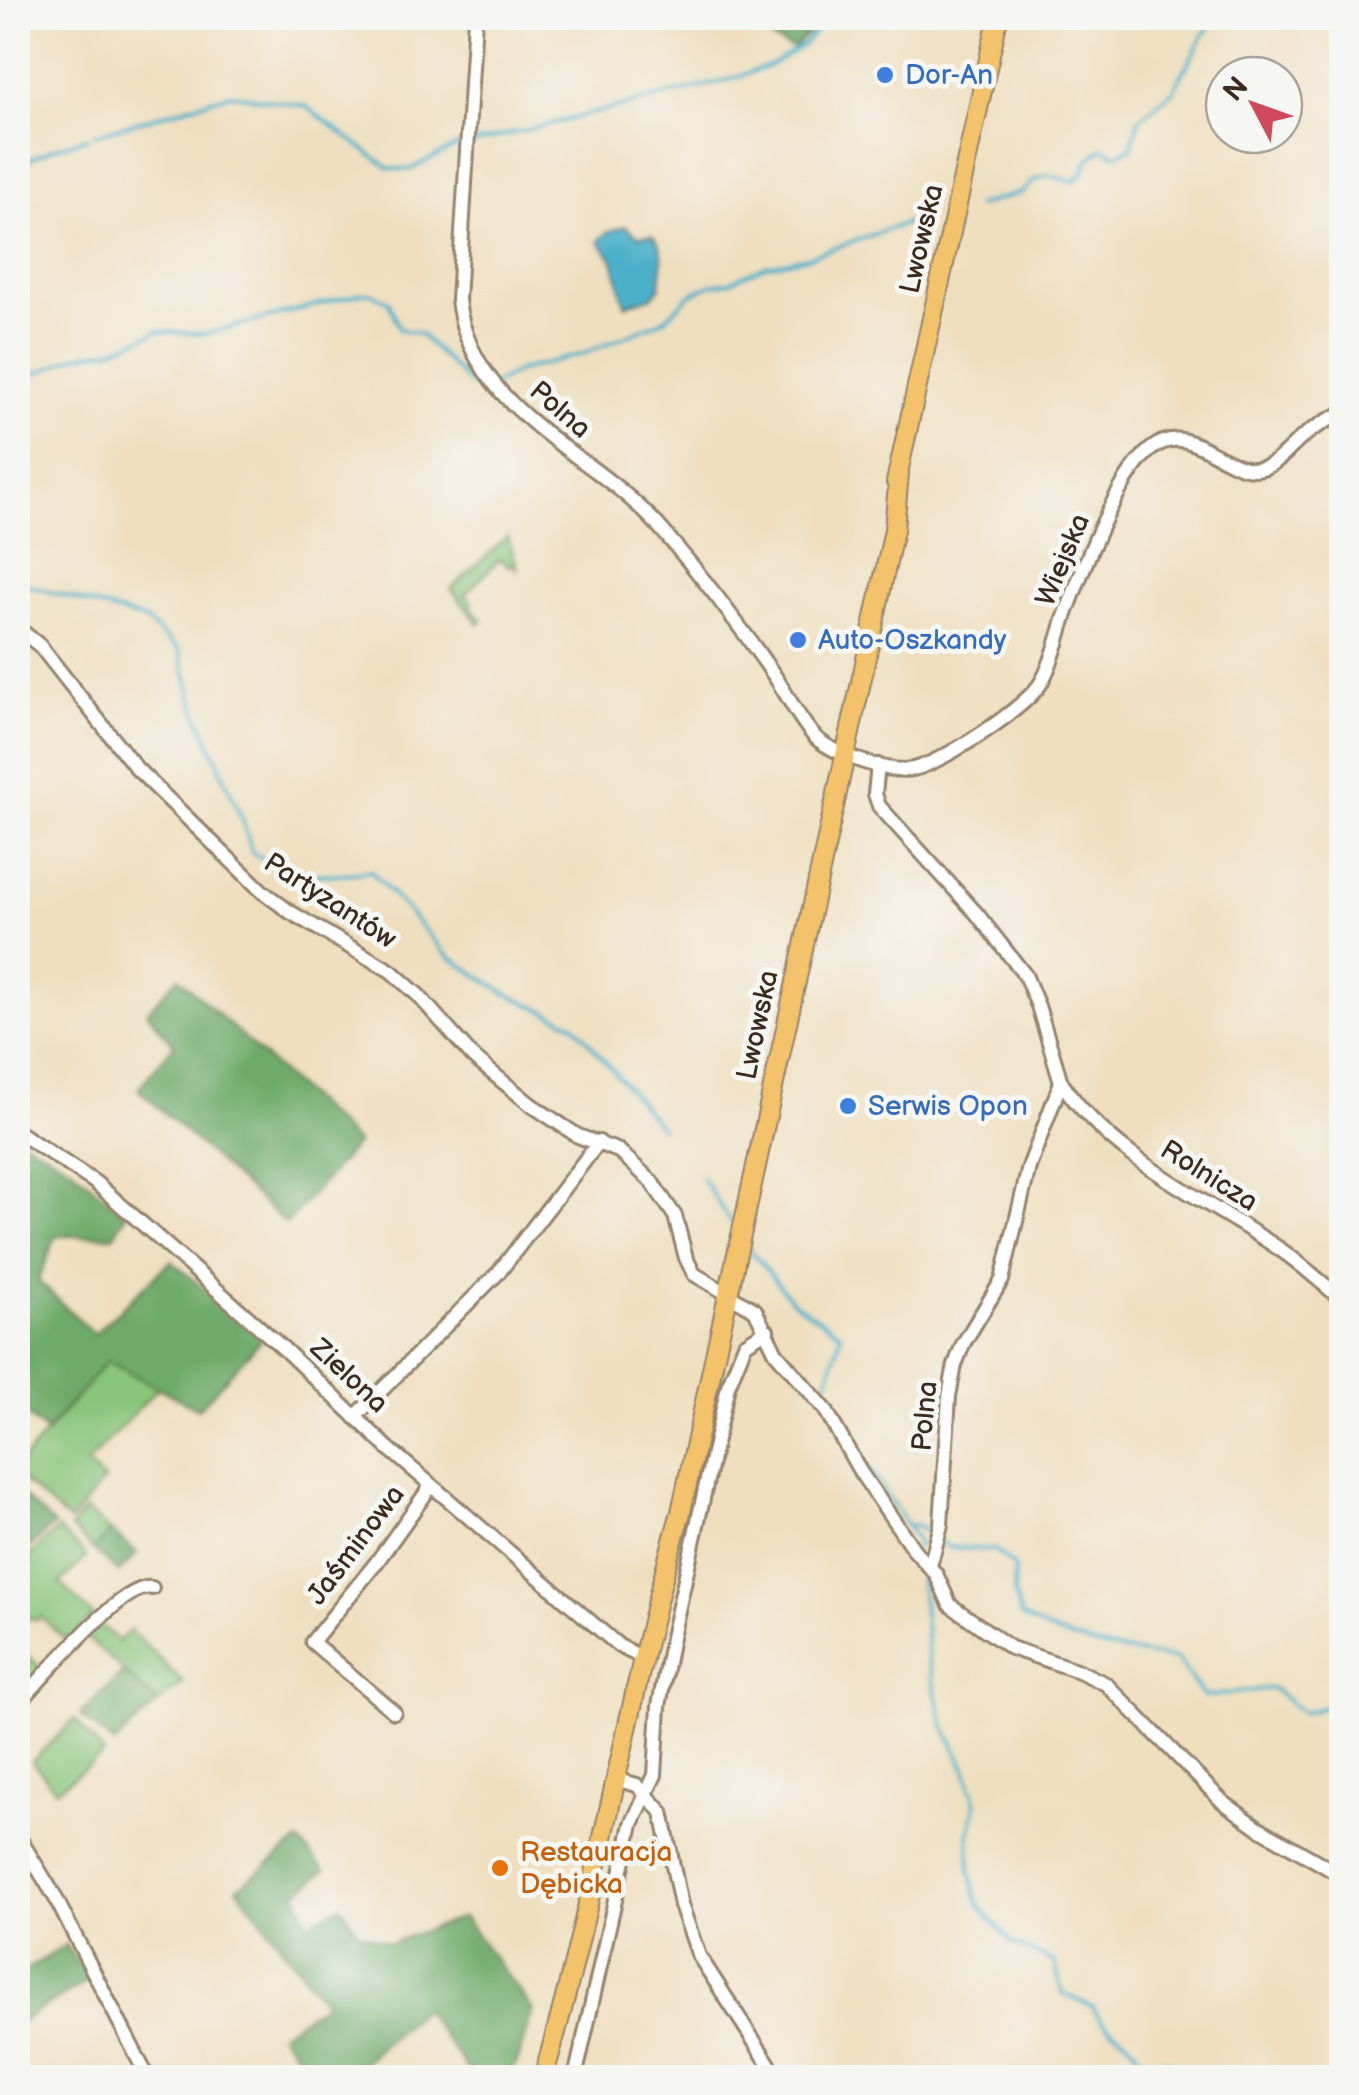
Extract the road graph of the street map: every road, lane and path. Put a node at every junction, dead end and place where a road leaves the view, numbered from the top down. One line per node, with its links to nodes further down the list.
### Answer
1 (475, 18): 5 (street, Polna)
2 (998, 18): 5 (main road, Lwowska)
3 (1342, 413): 6 (street, Wiejska)
4 (18, 628): 9 (street, Partyzantów)
5 (839, 752): 6 (street, Wiejska); 10 (main road, Lwowska)
6 (878, 765): 7 (street)
7 (1061, 1082): 11 (street, Rolnicza); 15 (street, Polna)
8 (18, 1132): 13 (street, Zielona)
9 (599, 1142): 10 (street, Partyzantów); 13 (street)
10 (723, 1290): 12 (street, Partyzantów); 17 (main road, Lwowska)
11 (1342, 1300)
12 (768, 1330): 15 (street, Partyzantów); 21 (street)
13 (355, 1417): 14 (street, Zielona)
14 (431, 1486): 17 (street, Zielona); 19 (street, Jaśminowa)
15 (922, 1558): 24 (street)
16 (152, 1588): 18 (street)
17 (643, 1658): 20 (main road, Lwowska)
18 (18, 1704)
19 (394, 1712)
20 (618, 1780): 21 (street); 23 (main road, Lwowska)
21 (648, 1795): 28 (street); 29 (street)
22 (18, 1836): 25 (street)
23 (602, 1853): 26 (main road, Lwowska); 27 (main road, Lwowska)
24 (1342, 1876)
25 (148, 2078)
26 (542, 2078)
27 (555, 2078)
28 (575, 2078)
29 (778, 2078)

